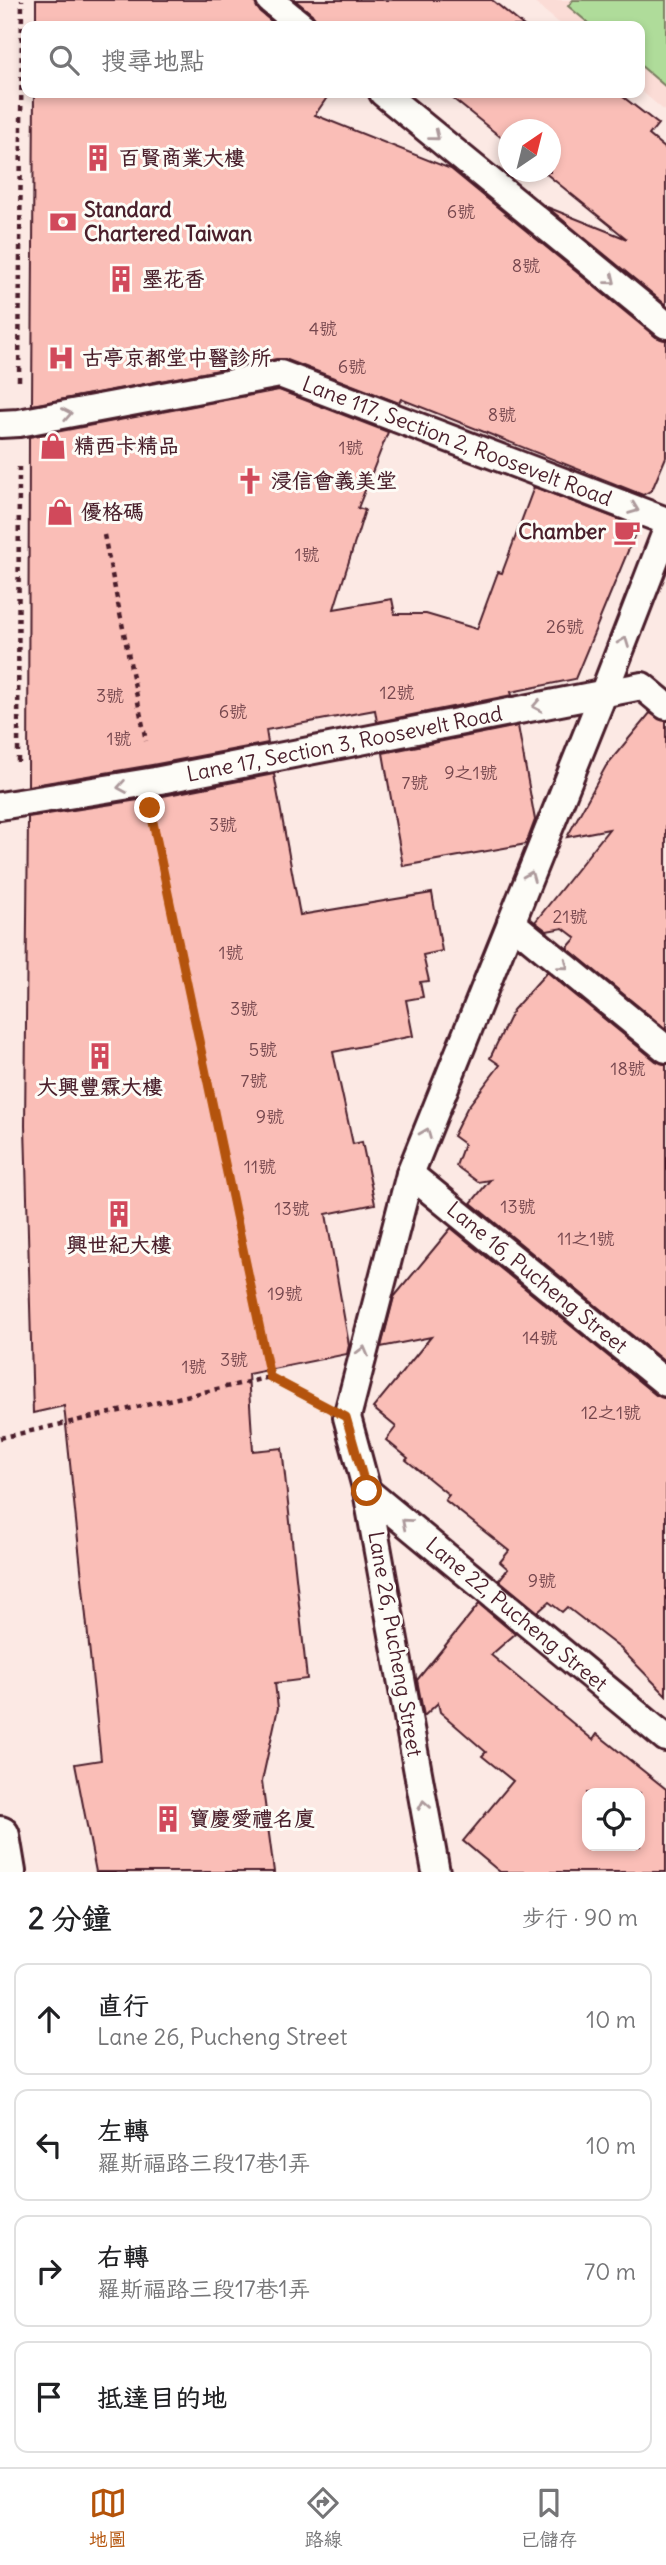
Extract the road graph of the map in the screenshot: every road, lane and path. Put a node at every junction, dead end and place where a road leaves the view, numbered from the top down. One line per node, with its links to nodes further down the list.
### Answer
1 (22, 0): 3 (path)
2 (270, 0): 4 (lane)
3 (21, 21)
4 (296, 21)
5 (21, 35): 8 (path)
6 (389, 98): 7 (lane, one-way to 7)
7 (666, 325)
8 (10, 424): 9 (lane, Lane 117, Section 2, Roosevelt Road, one-way to 9); 15 (path)
9 (666, 521)
10 (666, 532): 12 (lane, one-way to 10)
11 (104, 534): 14 (path)
12 (604, 692): 13 (lane, Lane 17, Section 3, Roosevelt Road); 14 (lane, Lane 17, Section 3, Roosevelt Road, one-way to 14); 16 (lane, one-way to 12)
13 (666, 706)
14 (155, 781): 15 (lane, Lane 17, Section 3, Roosevelt Road, one-way to 15); 19 (path)
15 (9, 806)
16 (511, 922): 17 (lane, one-way to 17); 18 (lane, one-way to 16)
17 (666, 1049)
18 (410, 1174): 20 (lane, Lane 16, Pucheng Street); 21 (lane, one-way to 18)
19 (270, 1377): 21 (path); 22 (path)
20 (666, 1383)
21 (346, 1417): 23 (lane, Lane 26, Pucheng Street)
22 (0, 1438)
23 (367, 1491): 24 (lane, Lane 22, Pucheng Street, one-way to 23); 27 (lane, Lane 26, Pucheng Street, one-way to 23)
24 (666, 1738)
25 (0, 1836): 26 (main road)
26 (6, 1872)
27 (436, 1872)

